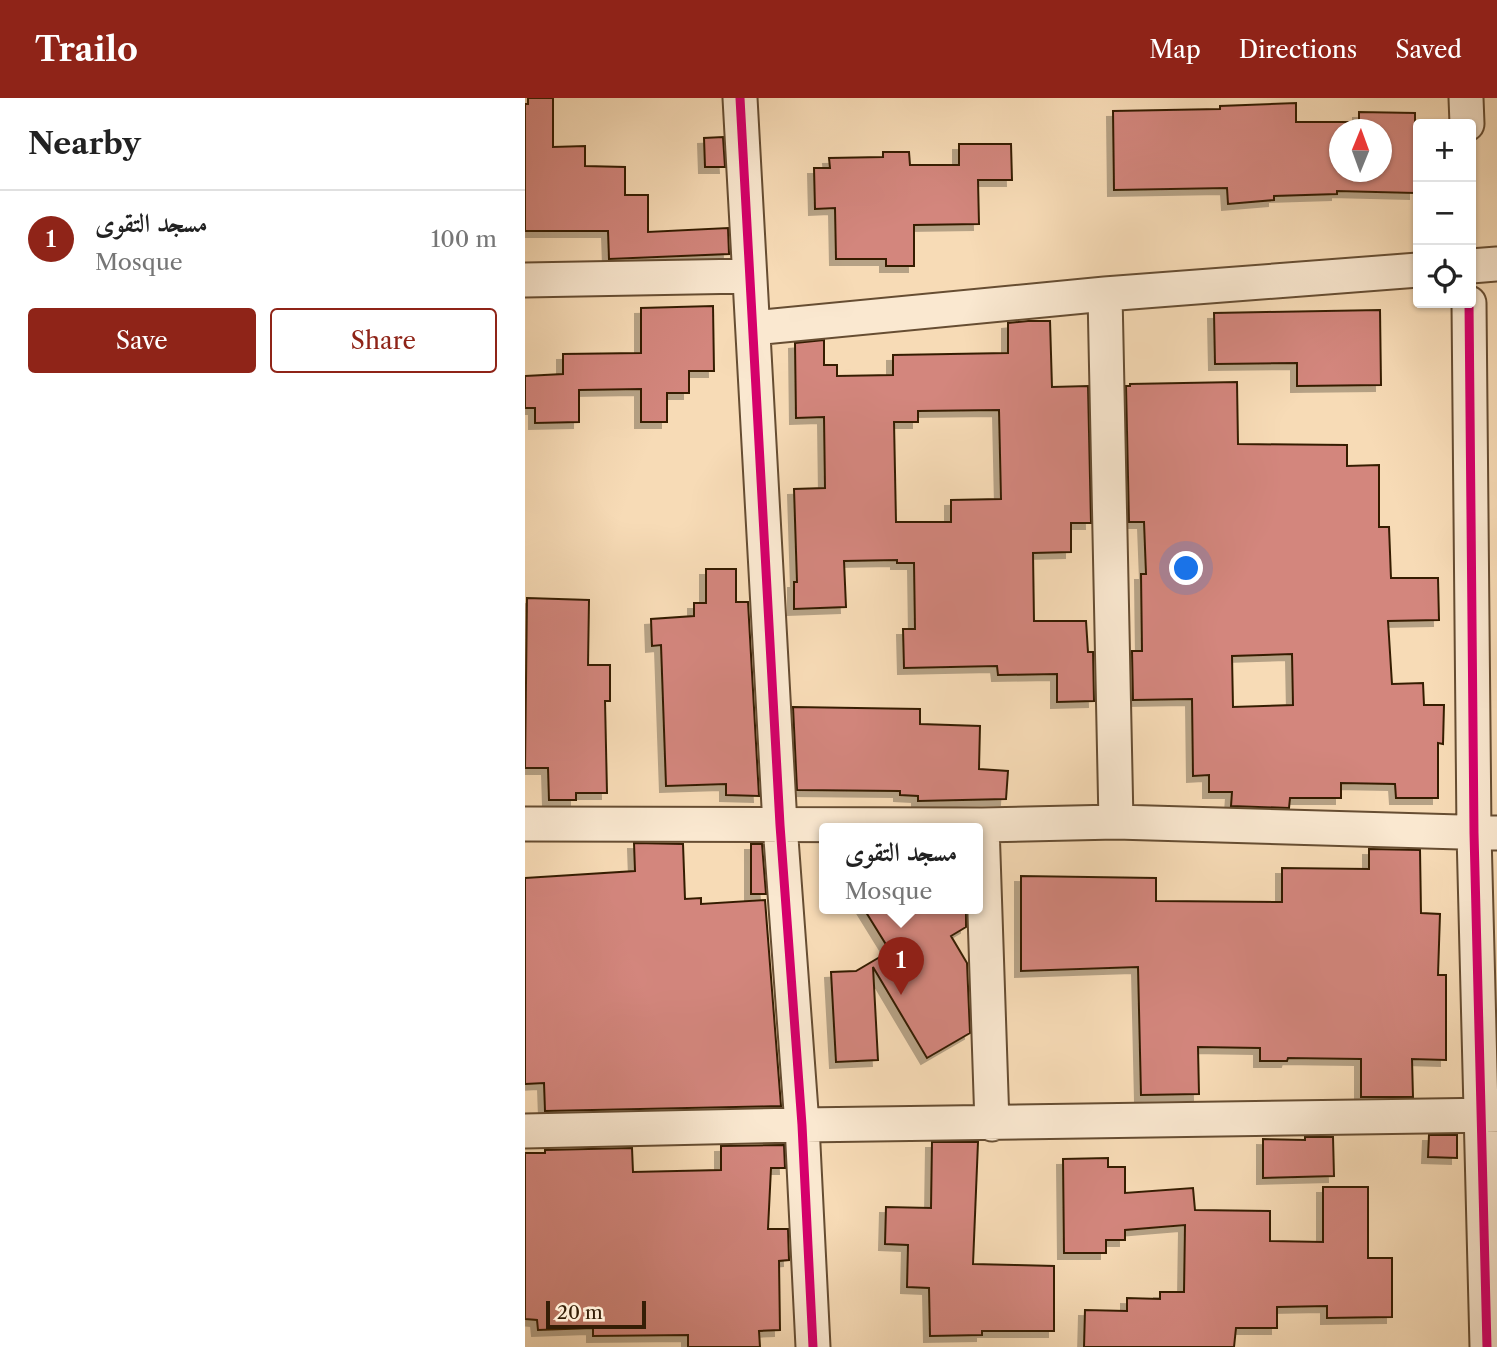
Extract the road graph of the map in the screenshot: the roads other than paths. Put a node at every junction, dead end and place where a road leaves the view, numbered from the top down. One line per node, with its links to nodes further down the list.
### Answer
1 (740, 98): 7 (street)
2 (1466, 98): 3 (street)
3 (1467, 119)
4 (1497, 264): 5 (street)
5 (1476, 266)
6 (1413, 270): 9 (street)
7 (748, 275): 8 (street); 11 (street)
8 (525, 280)
9 (1105, 294): 11 (street); 12 (street)
10 (1469, 308): 17 (street)
11 (753, 328): 14 (street)
12 (1116, 822): 16 (street); 17 (street)
13 (525, 824): 14 (street)
14 (780, 825): 15 (street); 21 (street)
15 (819, 825)
16 (983, 825)
17 (1485, 833): 19 (street)
18 (983, 855): 20 (street)
19 (1489, 1115): 20 (street); 24 (street)
20 (992, 1124): 21 (street)
21 (802, 1125): 22 (street); 23 (street)
22 (525, 1131)
23 (813, 1347)
24 (1487, 1347)

